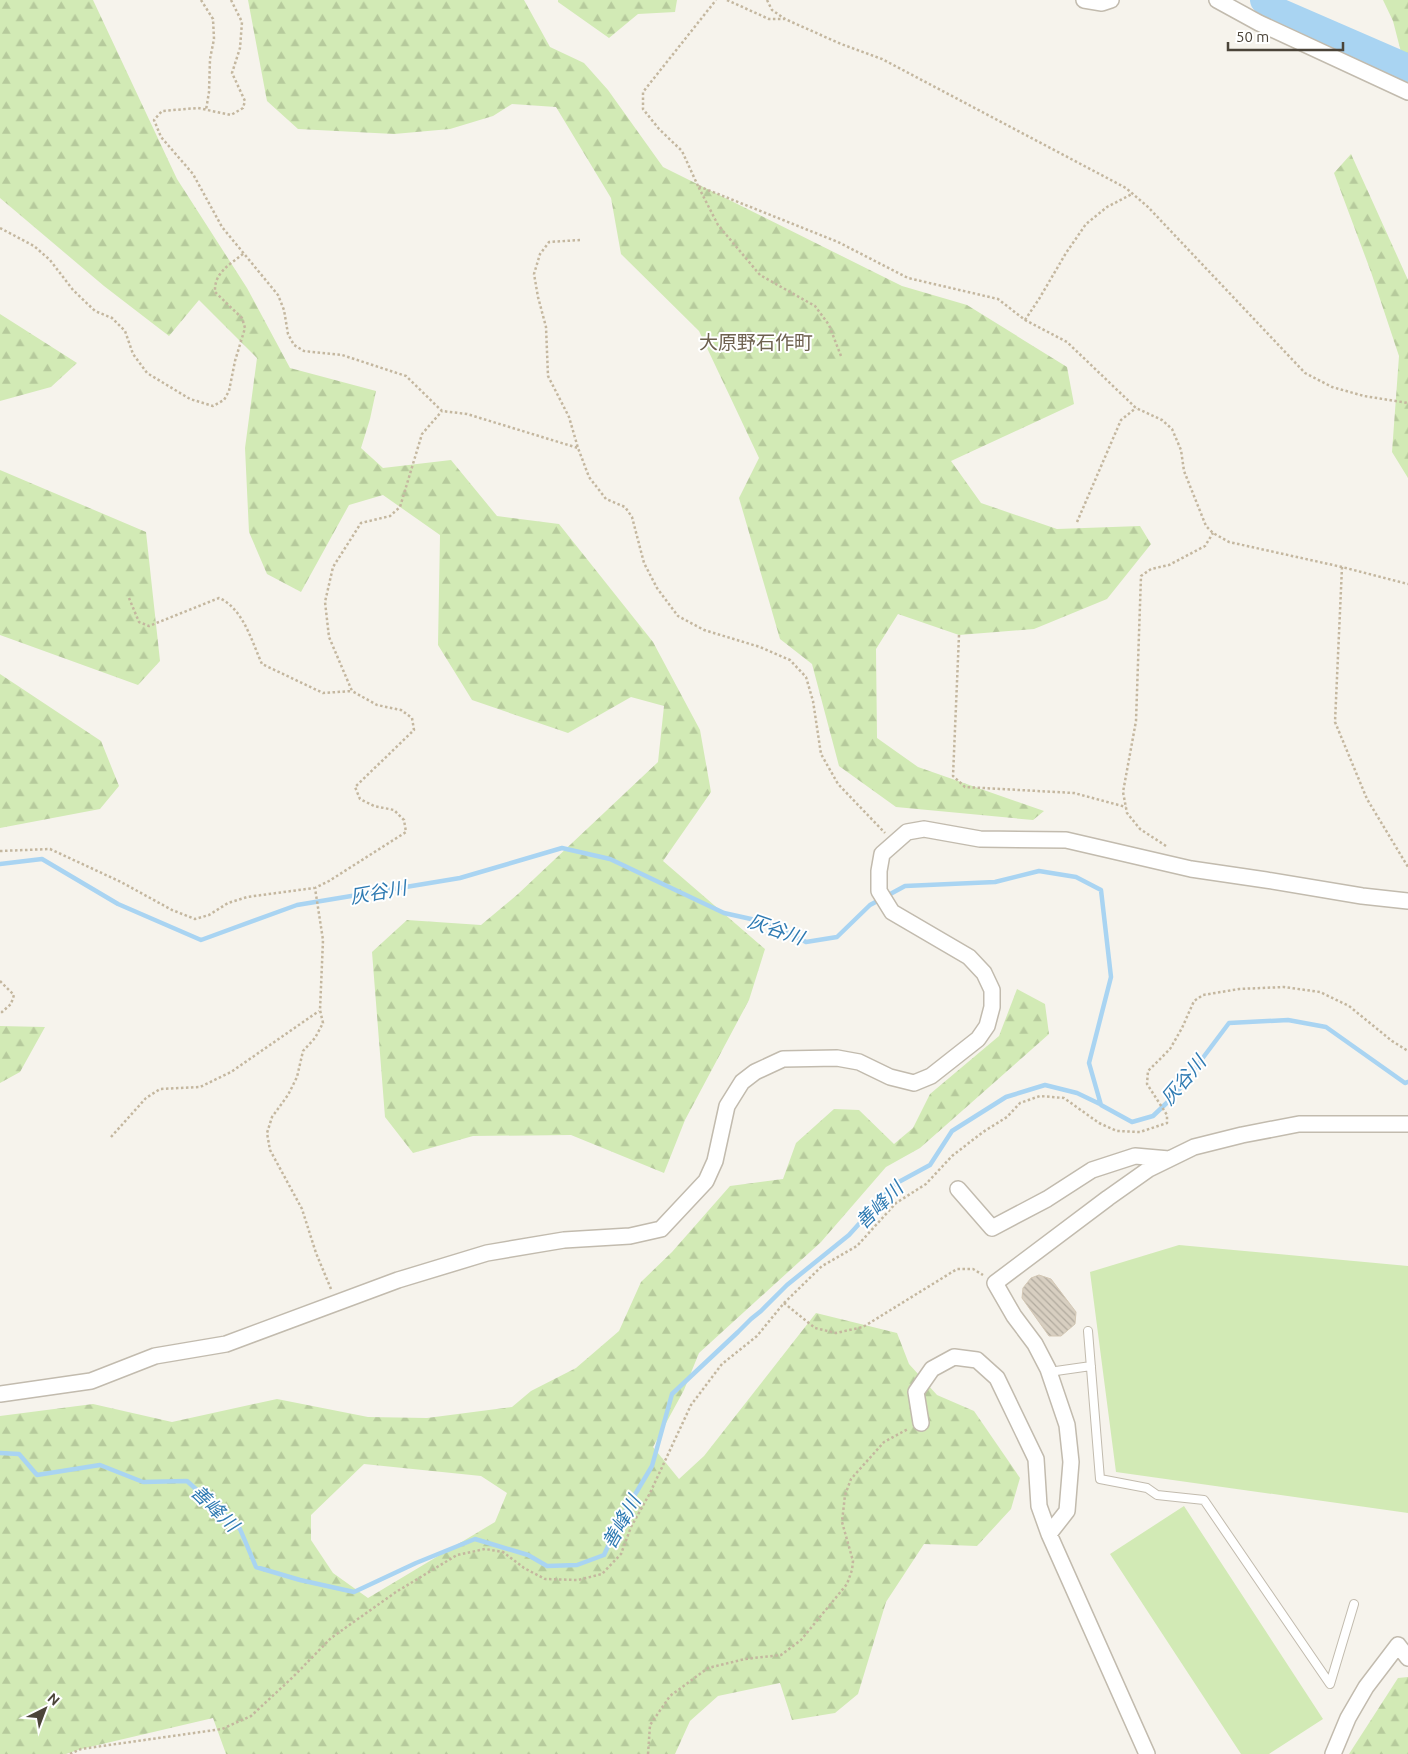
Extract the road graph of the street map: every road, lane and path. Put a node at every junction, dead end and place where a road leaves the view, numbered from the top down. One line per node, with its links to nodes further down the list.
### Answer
1 (202, 0): 11 (path)
2 (231, 0): 11 (path)
3 (716, 0): 12 (path)
4 (727, 0): 9 (path)
5 (767, 0): 9 (path)
6 (1084, 0): 7 (street)
7 (1111, 0)
8 (1217, 0): 10 (street)
9 (785, 19): 13 (path)
10 (1408, 92)
11 (206, 110): 16 (path)
12 (698, 186): 17 (path); 18 (path)
13 (1132, 194): 17 (path); 19 (path)
14 (0, 228): 16 (path)
15 (580, 240): 22 (path)
16 (244, 253): 21 (path)
17 (1024, 320): 20 (path)
18 (841, 356)
19 (1408, 403)
20 (1136, 408): 23 (path); 24 (path)
21 (442, 411): 22 (path); 29 (path)
22 (578, 448): 31 (path)
23 (1077, 522)
24 (1213, 533): 25 (path); 30 (path)
25 (1342, 567): 26 (path); 34 (path)
26 (1408, 584)
27 (129, 598): 29 (path)
28 (959, 635): 30 (path)
29 (352, 691): 35 (path)
30 (1126, 807): 32 (path)
31 (895, 843): 36 (street); 46 (street)
32 (1171, 848)
33 (0, 851): 35 (path)
34 (1408, 867)
35 (315, 888): 38 (path)
36 (1408, 901)
37 (0, 981): 39 (path)
38 (320, 1010): 42 (path); 46 (path)
39 (0, 1012)
40 (1408, 1051): 47 (path)
41 (1408, 1124): 43 (street)
42 (111, 1137)
43 (1171, 1159): 44 (street); 45 (street)
44 (958, 1189)
45 (995, 1283): 47 (path); 50 (street)
46 (337, 1302): 51 (street)
47 (784, 1303): 56 (path)
48 (1088, 1331): 49 (lane)
49 (1091, 1366): 50 (lane); 54 (lane)
50 (1049, 1372): 53 (street)
51 (0, 1394)
52 (921, 1423): 53 (street); 57 (path)
53 (1049, 1534): 58 (street)
54 (1354, 1604)
55 (1408, 1658): 59 (street)
56 (70, 1754)
57 (648, 1754)
58 (1147, 1754)
59 (1333, 1754)

